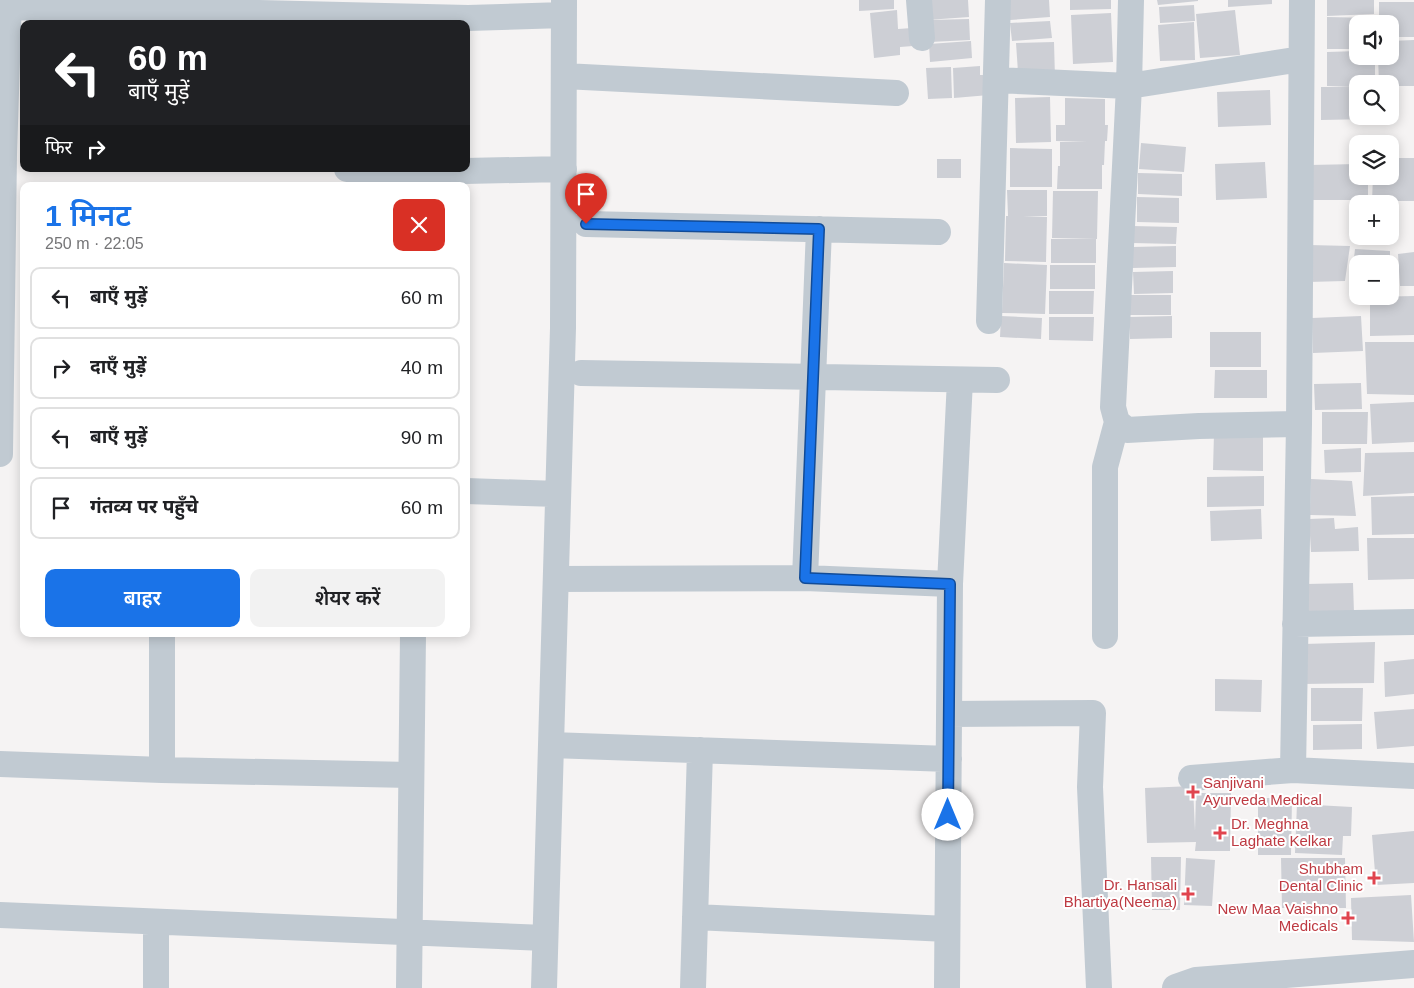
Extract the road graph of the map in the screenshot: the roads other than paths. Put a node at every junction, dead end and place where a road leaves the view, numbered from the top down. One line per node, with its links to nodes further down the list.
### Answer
1 (918, 0): 9 (street)
2 (998, 0): 12 (street)
3 (1130, 0): 13 (street)
4 (1302, 0): 10 (street)
5 (9, 3): 6 (street); 15 (street)
6 (111, 5): 8 (street)
7 (564, 8): 8 (street); 11 (street)
8 (468, 9)
9 (922, 38)
10 (1301, 59): 13 (street); 29 (street)
11 (564, 76): 14 (street); 16 (street)
12 (997, 80): 13 (street); 23 (street)
13 (1129, 86): 28 (street)
14 (896, 93)
15 (9, 154): 22 (street)
16 (564, 169): 18 (street); 34 (street)
17 (369, 172): 18 (street)
18 (419, 179)
19 (586, 224): 20 (street)
20 (819, 229): 21 (street); 25 (street)
21 (938, 232)
22 (13, 299): 30 (street)
23 (989, 321)
24 (581, 373): 25 (street)
25 (813, 377): 26 (street); 35 (street)
26 (960, 380): 27 (street); 37 (street)
27 (997, 380)
28 (1117, 422): 29 (street); 40 (street)
29 (1299, 424): 39 (street)
30 (0, 441): 31 (street); 32 (street)
31 (20, 441)
32 (0, 454)
33 (470, 491): 34 (street)
34 (558, 494): 36 (street)
35 (805, 578): 36 (street); 37 (street)
36 (556, 579): 44 (street)
37 (950, 584): 43 (street)
38 (1414, 622): 39 (street)
39 (1295, 624): 49 (street)
40 (1105, 636)
41 (162, 637): 48 (street)
42 (413, 637): 50 (street)
43 (949, 714): 46 (street); 65 (street)
44 (551, 745): 45 (street); 58 (street)
45 (700, 750): 46 (street); 54 (street)
46 (949, 759): 56 (street)
47 (0, 764): 48 (street)
48 (162, 770): 50 (street)
49 (1292, 770): 51 (street); 52 (street)
50 (411, 775): 57 (street)
51 (1414, 776)
52 (1191, 778)
53 (0, 916): 55 (street)
54 (695, 917): 56 (street); 63 (street)
55 (156, 922): 57 (street); 60 (street)
56 (947, 929): 64 (street)
57 (410, 933): 58 (street); 61 (street)
58 (546, 938): 62 (street)
59 (1414, 964): 66 (street)
60 (156, 988)
61 (409, 988)
62 (544, 988)
63 (693, 988)
64 (947, 988)
65 (1099, 988)
66 (1176, 988)

